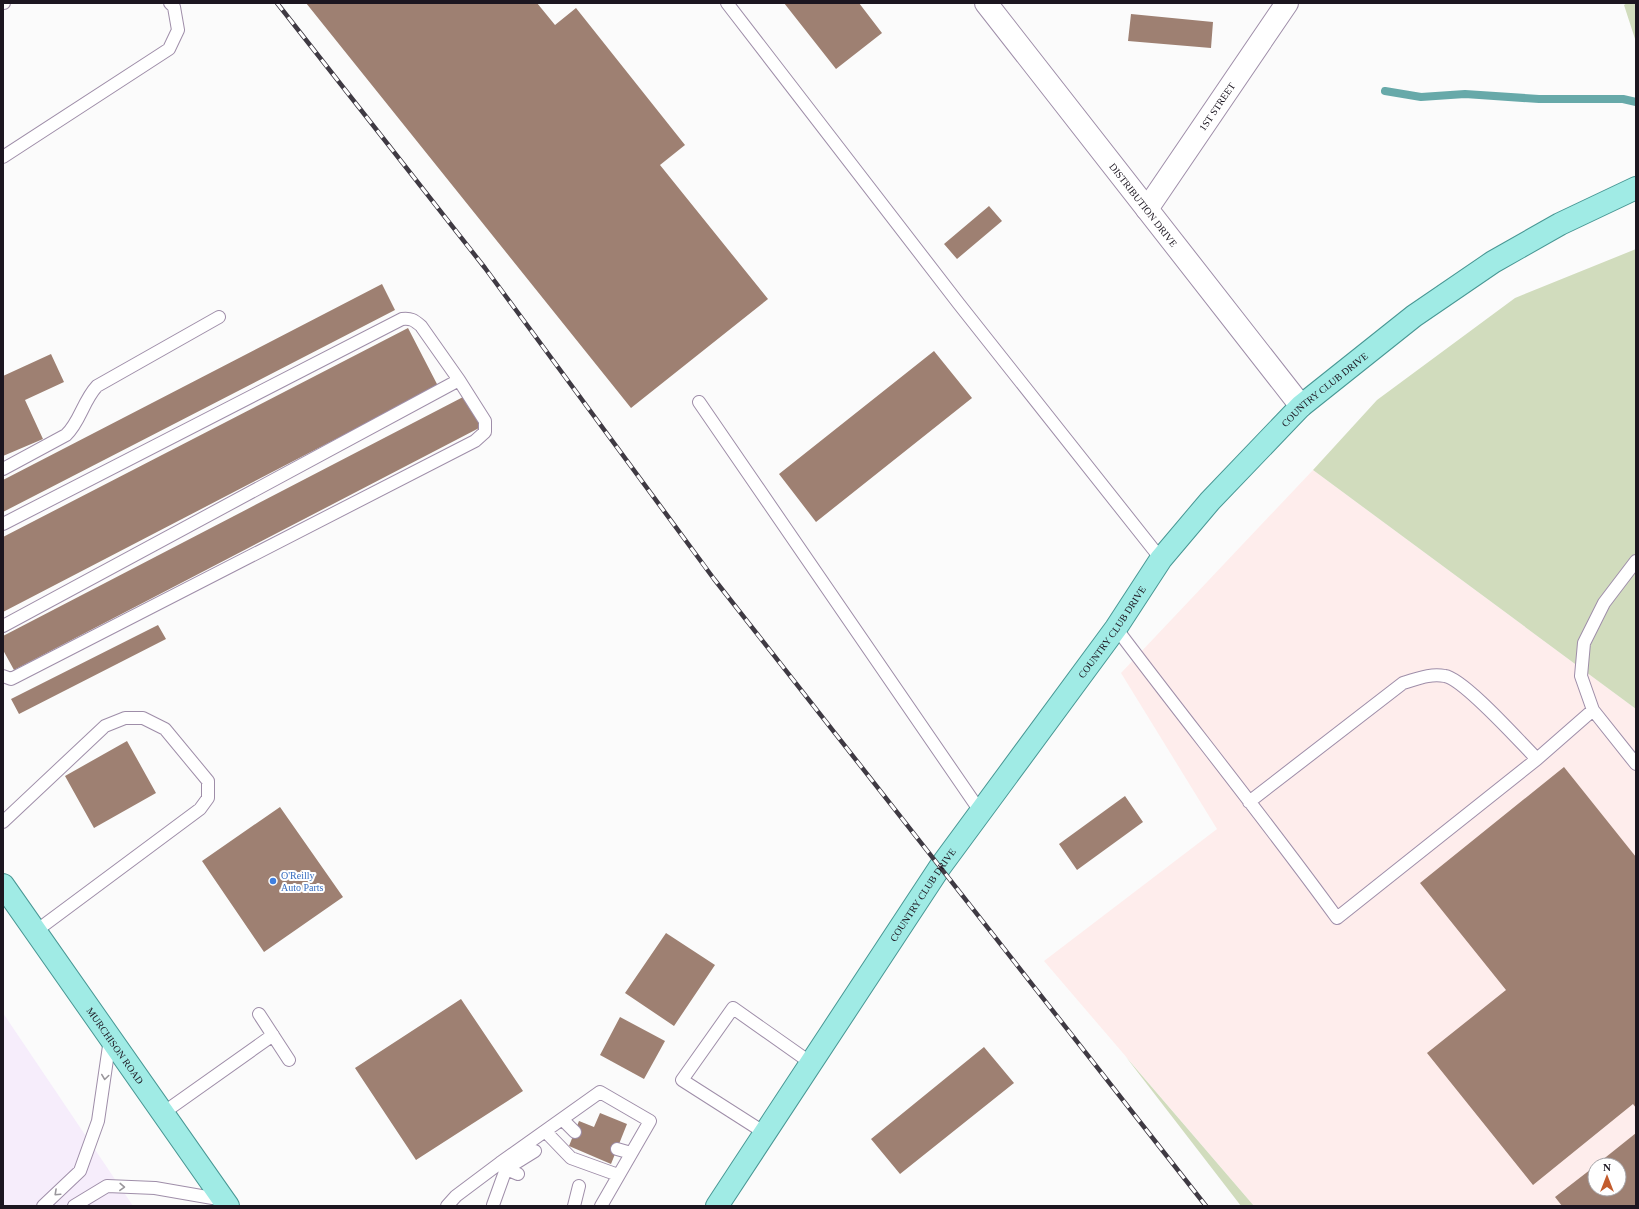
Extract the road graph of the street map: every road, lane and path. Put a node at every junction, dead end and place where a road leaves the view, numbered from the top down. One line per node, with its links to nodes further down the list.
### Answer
1 (170, 3): 5 (lane)
2 (727, 3): 14 (lane)
3 (1287, 3): 7 (street, 1ST STREET)
4 (989, 4): 7 (street, DISTRIBUTION DRIVE)
5 (3, 157)
6 (1636, 188): 11 (main road, COUNTRY CLUB DRIVE)
7 (1147, 209): 11 (street, DISTRIBUTION DRIVE)
8 (219, 317): 12 (lane)
9 (459, 380): 13 (lane); 16 (lane); 18 (lane)
10 (699, 402): 23 (lane)
11 (1301, 406): 14 (main road, COUNTRY CLUB DRIVE)
12 (3, 469)
13 (3, 524)
14 (1161, 558): 17 (main road, COUNTRY CLUB DRIVE)
15 (1636, 561): 19 (lane)
16 (3, 626)
17 (1116, 628): 22 (lane); 23 (main road, COUNTRY CLUB DRIVE)
18 (3, 676)
19 (1593, 710): 20 (lane); 21 (lane)
20 (1537, 759): 22 (lane); 22 (lane)
21 (1636, 764)
22 (1249, 802)
23 (980, 811): 31 (main road, COUNTRY CLUB DRIVE)
24 (3, 822): 26 (lane)
25 (3, 885): 26 (main road, MURCHISON ROAD)
26 (36, 932): 29 (main road, MURCHISON ROAD)
27 (259, 1014): 28 (lane)
28 (273, 1035): 30 (lane); 32 (lane)
29 (110, 1038): 32 (main road, MURCHISON ROAD); 46 (lane, one-way to 46)
30 (288, 1060)
31 (811, 1063): 36 (main road, COUNTRY CLUB DRIVE); 36 (lane)
32 (163, 1113): 44 (main road, MURCHISON ROAD)
33 (562, 1119): 34 (lane); 35 (lane); 39 (lane)
34 (545, 1131): 40 (lane); 42 (lane)
35 (575, 1132)
36 (765, 1133): 51 (main road, COUNTRY CLUB DRIVE)
37 (617, 1149): 39 (lane)
38 (535, 1151): 40 (lane)
39 (631, 1153): 42 (lane)
40 (503, 1166): 41 (lane); 45 (lane); 48 (lane)
41 (518, 1174)
42 (618, 1175): 50 (lane)
43 (579, 1186): 49 (lane)
44 (226, 1203): 47 (lane, one-way to 44)
45 (493, 1205)
46 (43, 1206)
47 (74, 1206)
48 (446, 1206)
49 (574, 1206)
50 (601, 1206)
51 (717, 1206)

